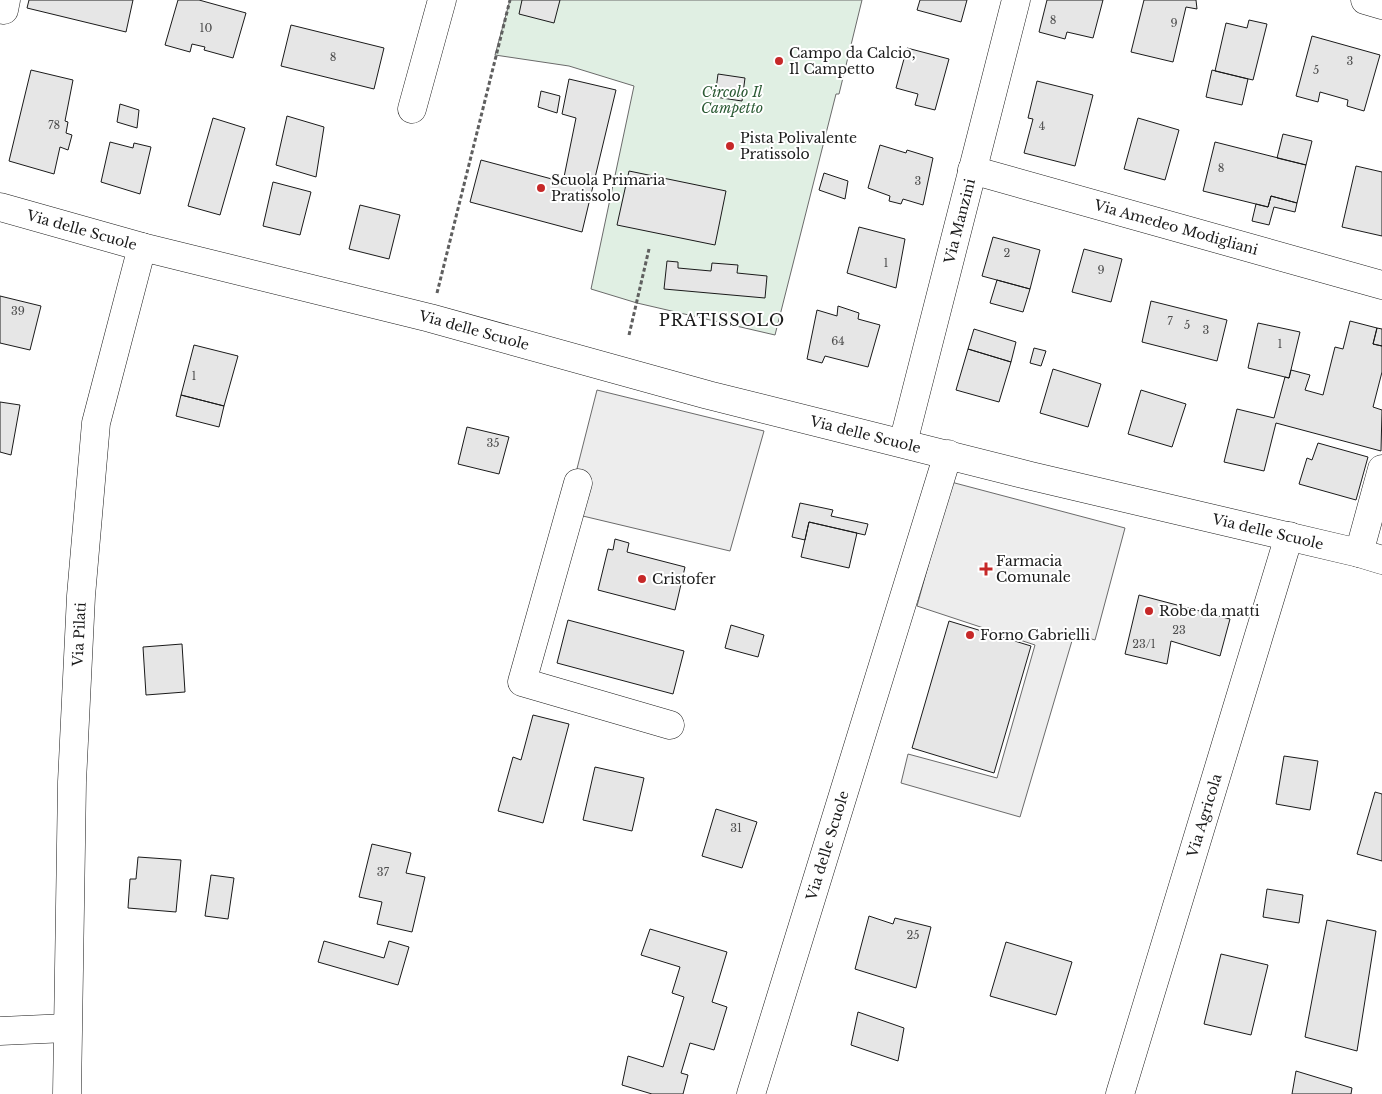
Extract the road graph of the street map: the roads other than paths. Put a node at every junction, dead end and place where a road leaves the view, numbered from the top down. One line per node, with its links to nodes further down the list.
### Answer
1 (442, 0): 5 (street)
2 (1016, 0): 6 (street, Via Manzini)
3 (1365, 0): 4 (street)
4 (1382, 5)
5 (412, 109)
6 (972, 170): 9 (street, Via Amedeo Modigliani); 10 (street, Via Manzini)
7 (0, 208): 8 (street, Via delle Scuole)
8 (142, 247): 10 (street, Via delle Scuole); 17 (street, Via Pilati)
9 (1382, 285)
10 (903, 443): 11 (street, Via delle Scuole)
11 (948, 454): 14 (street, Via delle Scuole); 20 (street, Via delle Scuole)
12 (1382, 469): 15 (street)
13 (578, 483): 16 (street)
14 (1289, 536): 15 (street, Via delle Scuole); 21 (street, Via Agricola)
15 (1370, 556)
16 (670, 725)
17 (67, 1028): 18 (street); 19 (street, Via Pilati)
18 (0, 1031)
19 (67, 1094)
20 (750, 1094)
21 (1120, 1094)

